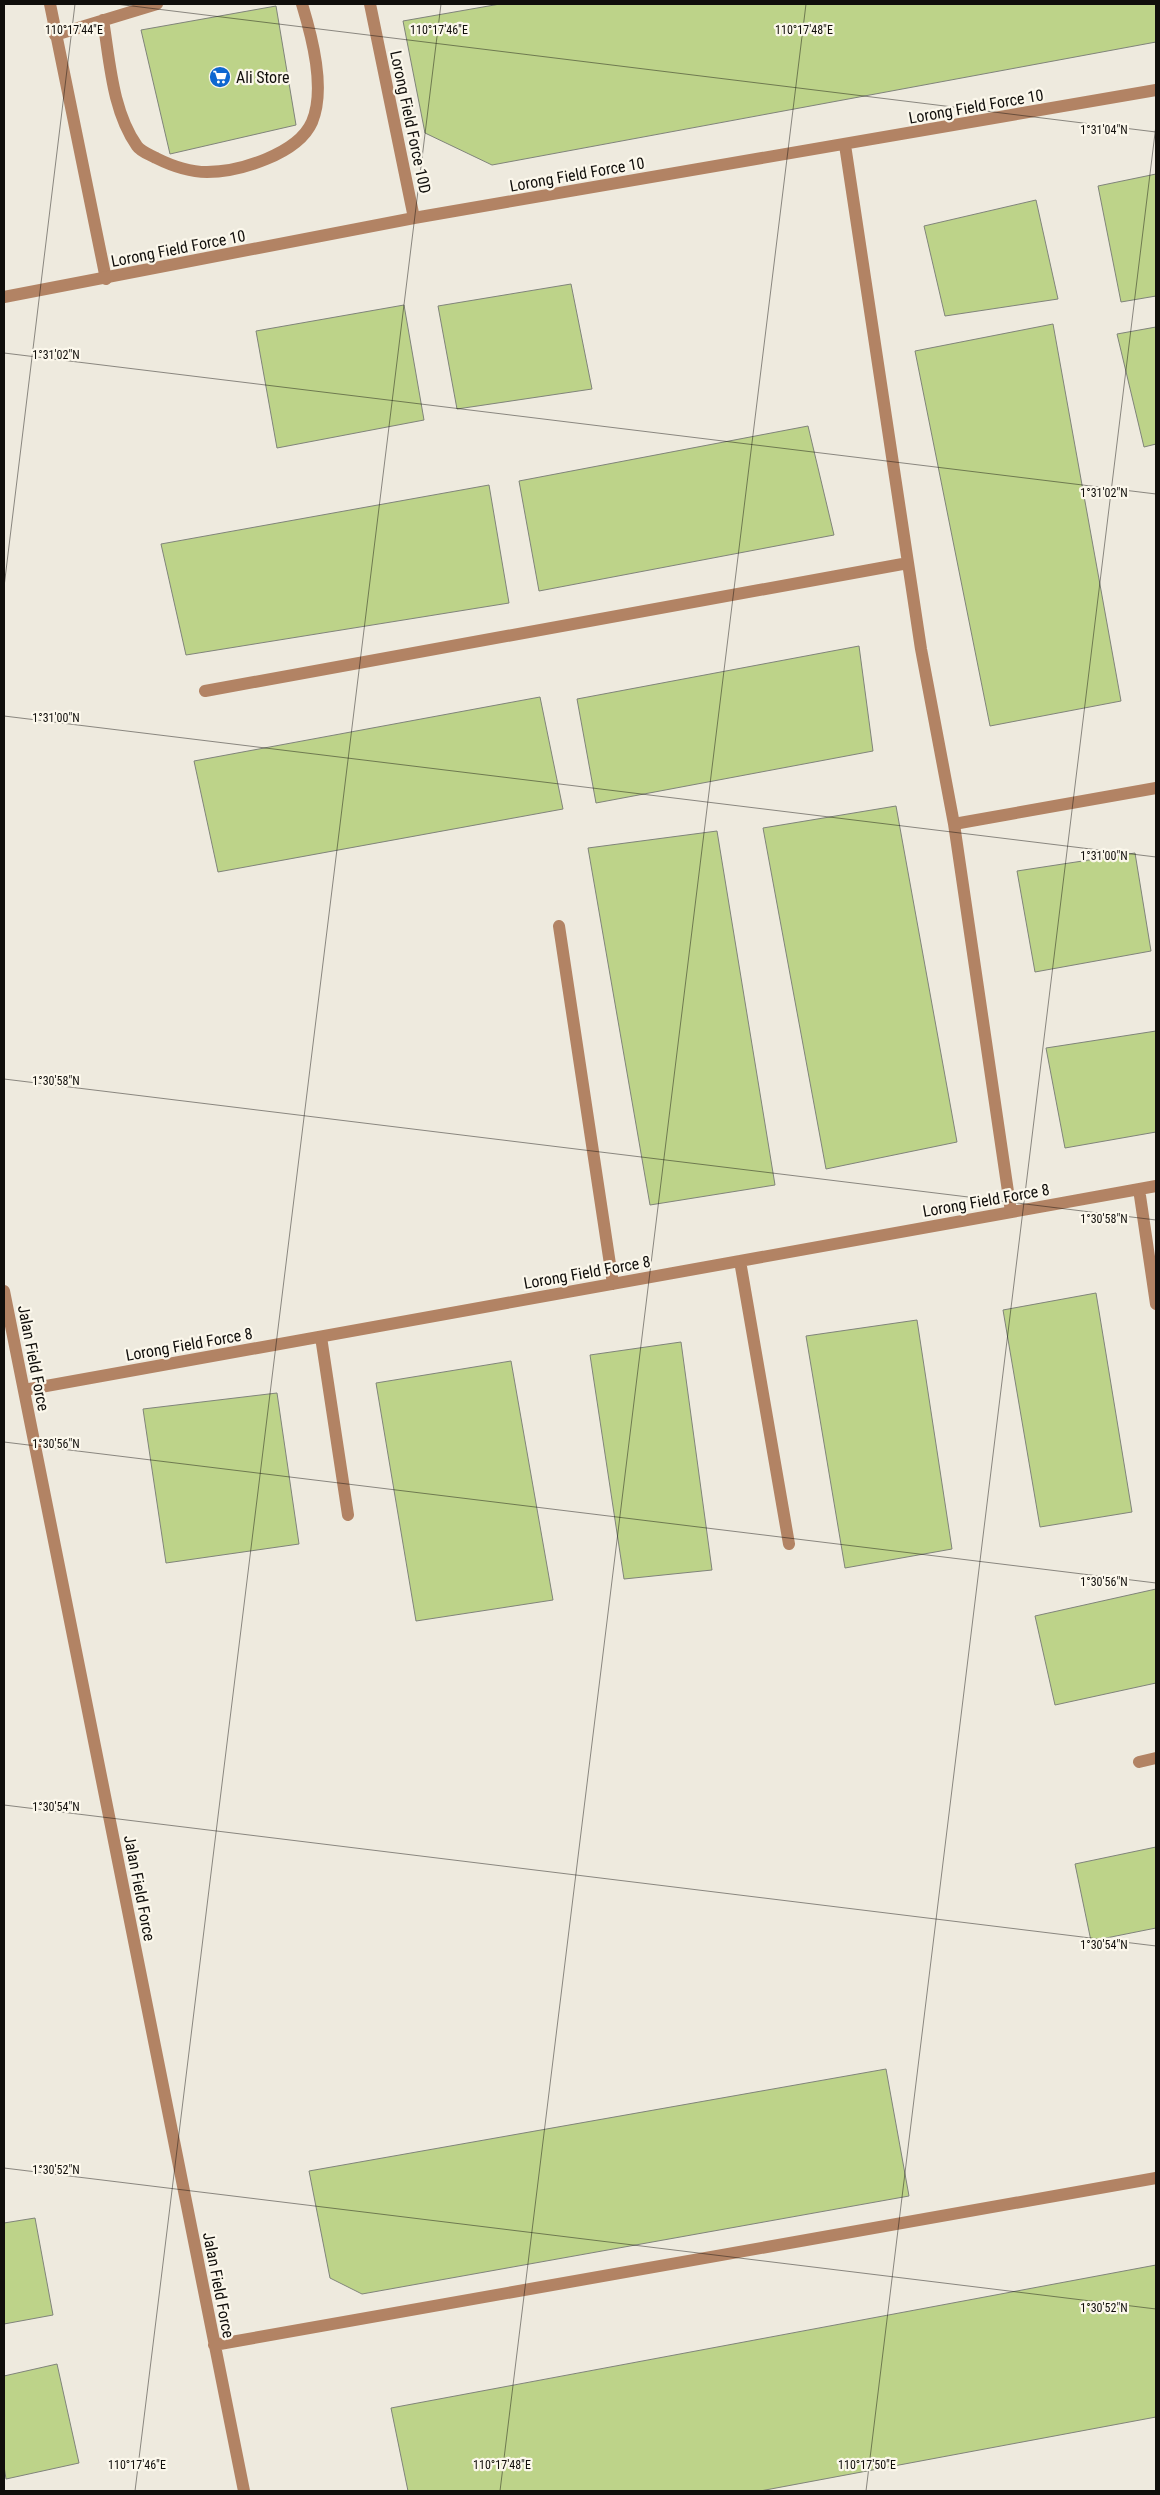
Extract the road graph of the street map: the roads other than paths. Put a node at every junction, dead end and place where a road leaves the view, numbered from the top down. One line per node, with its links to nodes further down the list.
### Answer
1 (50, 4): 6 (street)
2 (157, 4): 5 (street)
3 (302, 4): 5 (street)
4 (370, 4): 9 (street, Lorong Field Force 10D)
5 (103, 20): 6 (street)
6 (55, 35): 10 (street)
7 (1156, 90): 8 (street, Lorong Field Force 10)
8 (845, 146): 9 (street, Lorong Field Force 10); 12 (street)
9 (414, 218): 10 (street, Lorong Field Force 10)
10 (106, 279): 11 (street, Lorong Field Force 10)
11 (4, 297)
12 (908, 564): 13 (street); 15 (street)
13 (205, 691)
14 (1156, 788): 15 (street)
15 (954, 824): 19 (street)
16 (559, 926): 21 (street)
17 (1156, 1186): 18 (street, Lorong Field Force 8)
18 (1139, 1189): 19 (street, Lorong Field Force 8); 23 (street)
19 (1011, 1212): 20 (street, Lorong Field Force 8)
20 (740, 1261): 21 (street, Lorong Field Force 8); 27 (street)
21 (613, 1284): 24 (street, Lorong Field Force 8)
22 (4, 1291): 25 (street, Jalan Field Force)
23 (1156, 1304)
24 (321, 1337): 25 (street, Lorong Field Force 8); 26 (street)
25 (24, 1390): 31 (street, Jalan Field Force)
26 (348, 1515)
27 (789, 1544)
28 (1156, 1758): 29 (street)
29 (1138, 1762)
30 (1156, 2178): 31 (street)
31 (214, 2345): 32 (street, Jalan Field Force)
32 (244, 2491)

